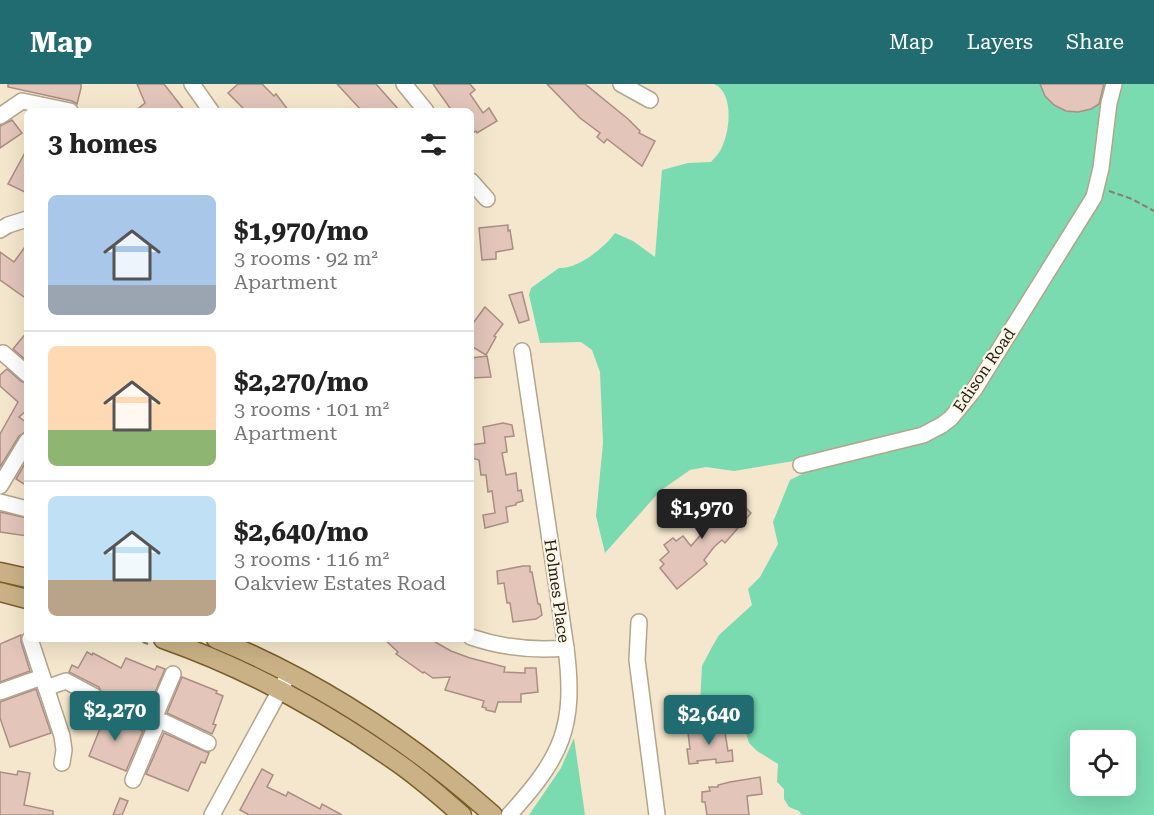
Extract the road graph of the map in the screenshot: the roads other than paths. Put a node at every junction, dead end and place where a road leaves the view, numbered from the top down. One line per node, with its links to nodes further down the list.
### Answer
1 (192, 84): 7 (street)
2 (404, 84): 8 (street)
3 (621, 84): 5 (street)
4 (1114, 84): 18 (street, Edison Road)
5 (650, 100)
6 (56, 108): 9 (street)
7 (209, 108)
8 (424, 108)
9 (0, 116)
10 (474, 184): 11 (street)
11 (487, 199)
12 (24, 220): 13 (street)
13 (0, 230)
14 (522, 351): 31 (street, Holmes Place)
15 (3, 352): 16 (street)
16 (24, 371)
17 (24, 446): 19 (street)
18 (801, 465)
19 (0, 486)
20 (0, 502): 21 (street)
21 (24, 508)
22 (0, 572): 23 (main road)
23 (24, 577)
24 (0, 592): 25 (main road)
25 (24, 598)
26 (639, 622): 47 (street)
27 (474, 638): 31 (street)
28 (31, 642): 34 (street)
29 (170, 642): 35 (main road)
30 (222, 642): 32 (main road)
31 (566, 648): 46 (street, Holmes Place)
32 (289, 673): 35 (street); 45 (main road)
33 (173, 674): 39 (street)
34 (44, 682): 36 (street); 37 (street); 41 (street)
35 (279, 691): 43 (street); 44 (main road)
36 (0, 692)
37 (94, 696)
38 (108, 703): 39 (street)
39 (155, 722): 40 (street); 42 (street)
40 (208, 743)
41 (62, 763)
42 (133, 780)
43 (212, 815)
44 (462, 815)
45 (493, 815)
46 (509, 815)
47 (657, 815)

